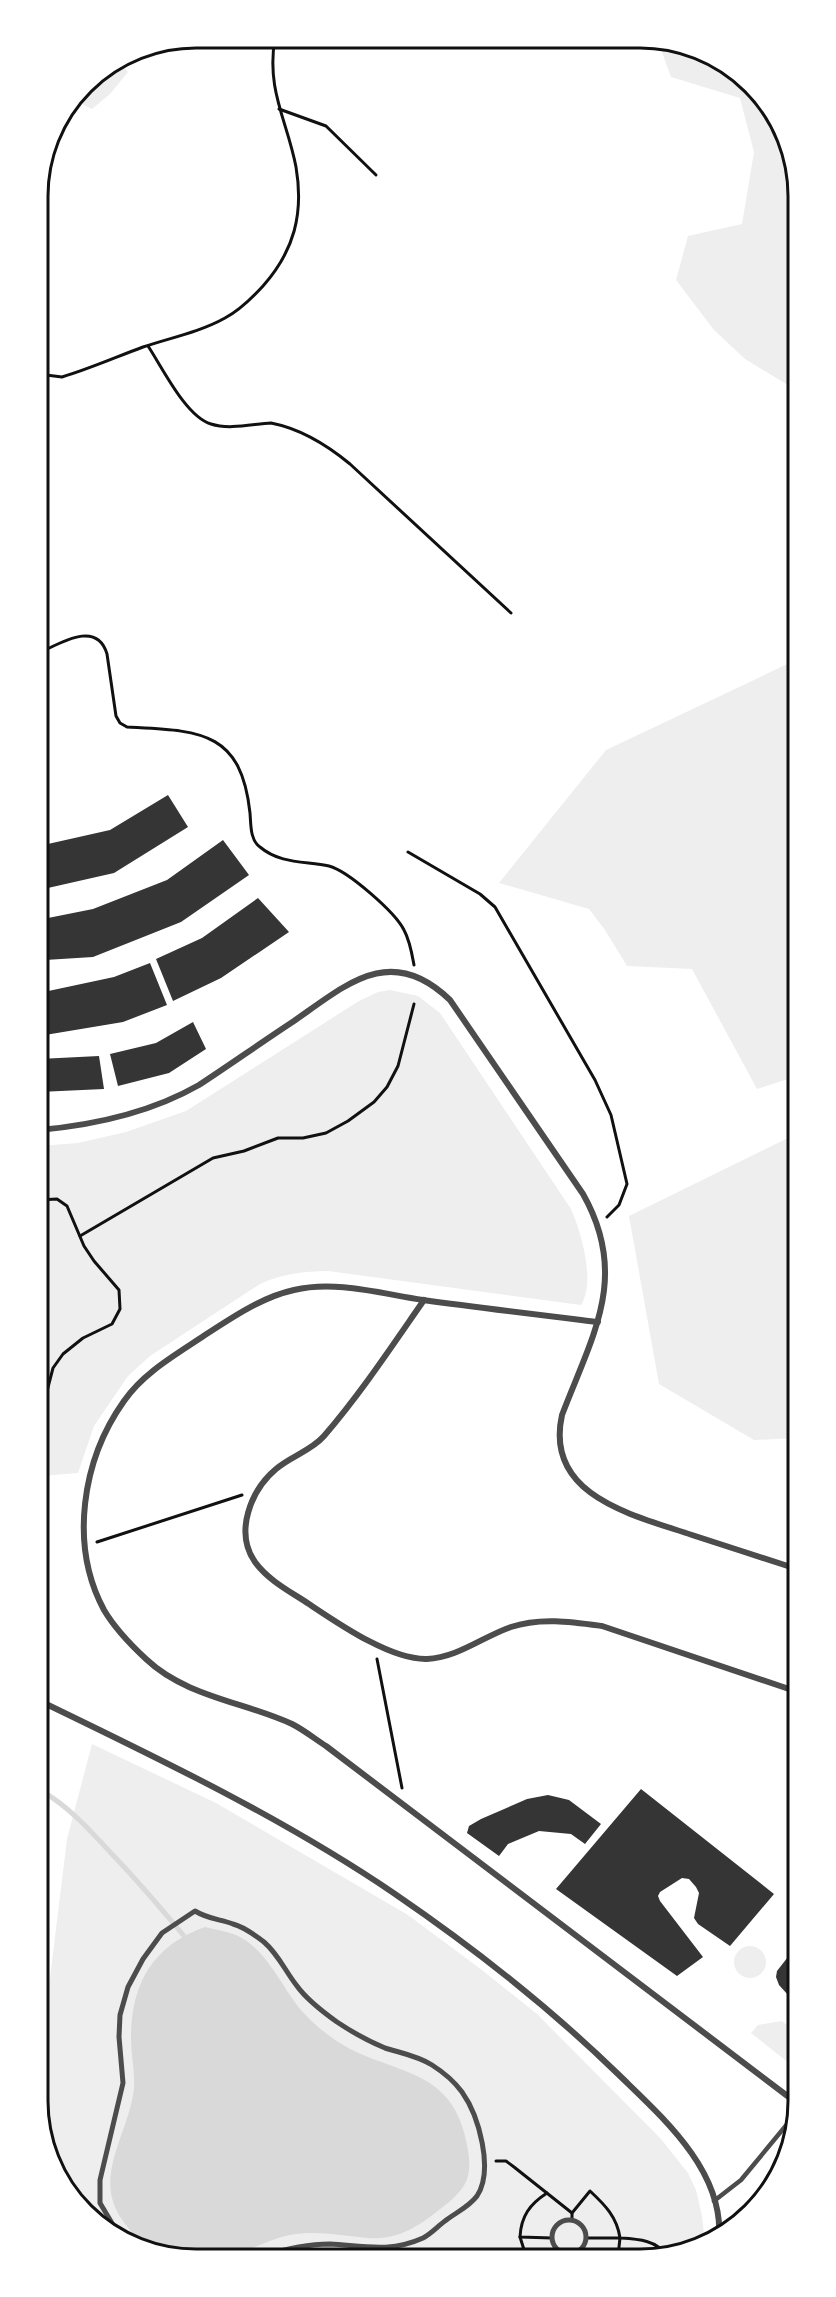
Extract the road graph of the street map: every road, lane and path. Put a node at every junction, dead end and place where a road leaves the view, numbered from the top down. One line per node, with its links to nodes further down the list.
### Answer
1 (274, 48): 2 (path)
2 (279, 109): 3 (path); 4 (path)
3 (376, 175)
4 (148, 346): 5 (path); 6 (path)
5 (48, 375)
6 (511, 613)
7 (48, 649): 9 (path)
8 (408, 852): 13 (path)
9 (416, 976): 11 (street); 13 (street)
10 (414, 1004): 14 (path)
11 (48, 1129)
12 (48, 1200): 14 (path)
13 (598, 1227): 16 (street)
14 (80, 1236): 17 (path)
15 (424, 1300): 16 (street); 18 (street); 19 (street)
16 (598, 1322): 20 (street)
17 (48, 1387)
18 (253, 1497): 19 (path); 21 (street)
19 (84, 1546): 24 (street)
20 (788, 1566)
21 (374, 1642): 22 (street); 24 (path)
22 (788, 1689)
23 (48, 1705): 29 (street)
24 (406, 1808): 25 (street)
25 (788, 2096)
26 (786, 2126): 29 (lane)
27 (484, 2167): 28 (path); 32 (street); 40 (street)
28 (547, 2193): 30 (path); 34 (path)
29 (714, 2201): 33 (street)
30 (573, 2213): 31 (path); 37 (path)
31 (572, 2220): 35 (street); 36 (street)
32 (111, 2222)
33 (717, 2227)
34 (520, 2237): 35 (path); 42 (path)
35 (552, 2238): 43 (street)
36 (586, 2238): 37 (path); 44 (street)
37 (620, 2238): 38 (path); 45 (path)
38 (659, 2248)
39 (285, 2249): 41 (street)
40 (376, 2249)
41 (376, 2249)
42 (524, 2249)
43 (557, 2249)
44 (581, 2249)
45 (619, 2249)

